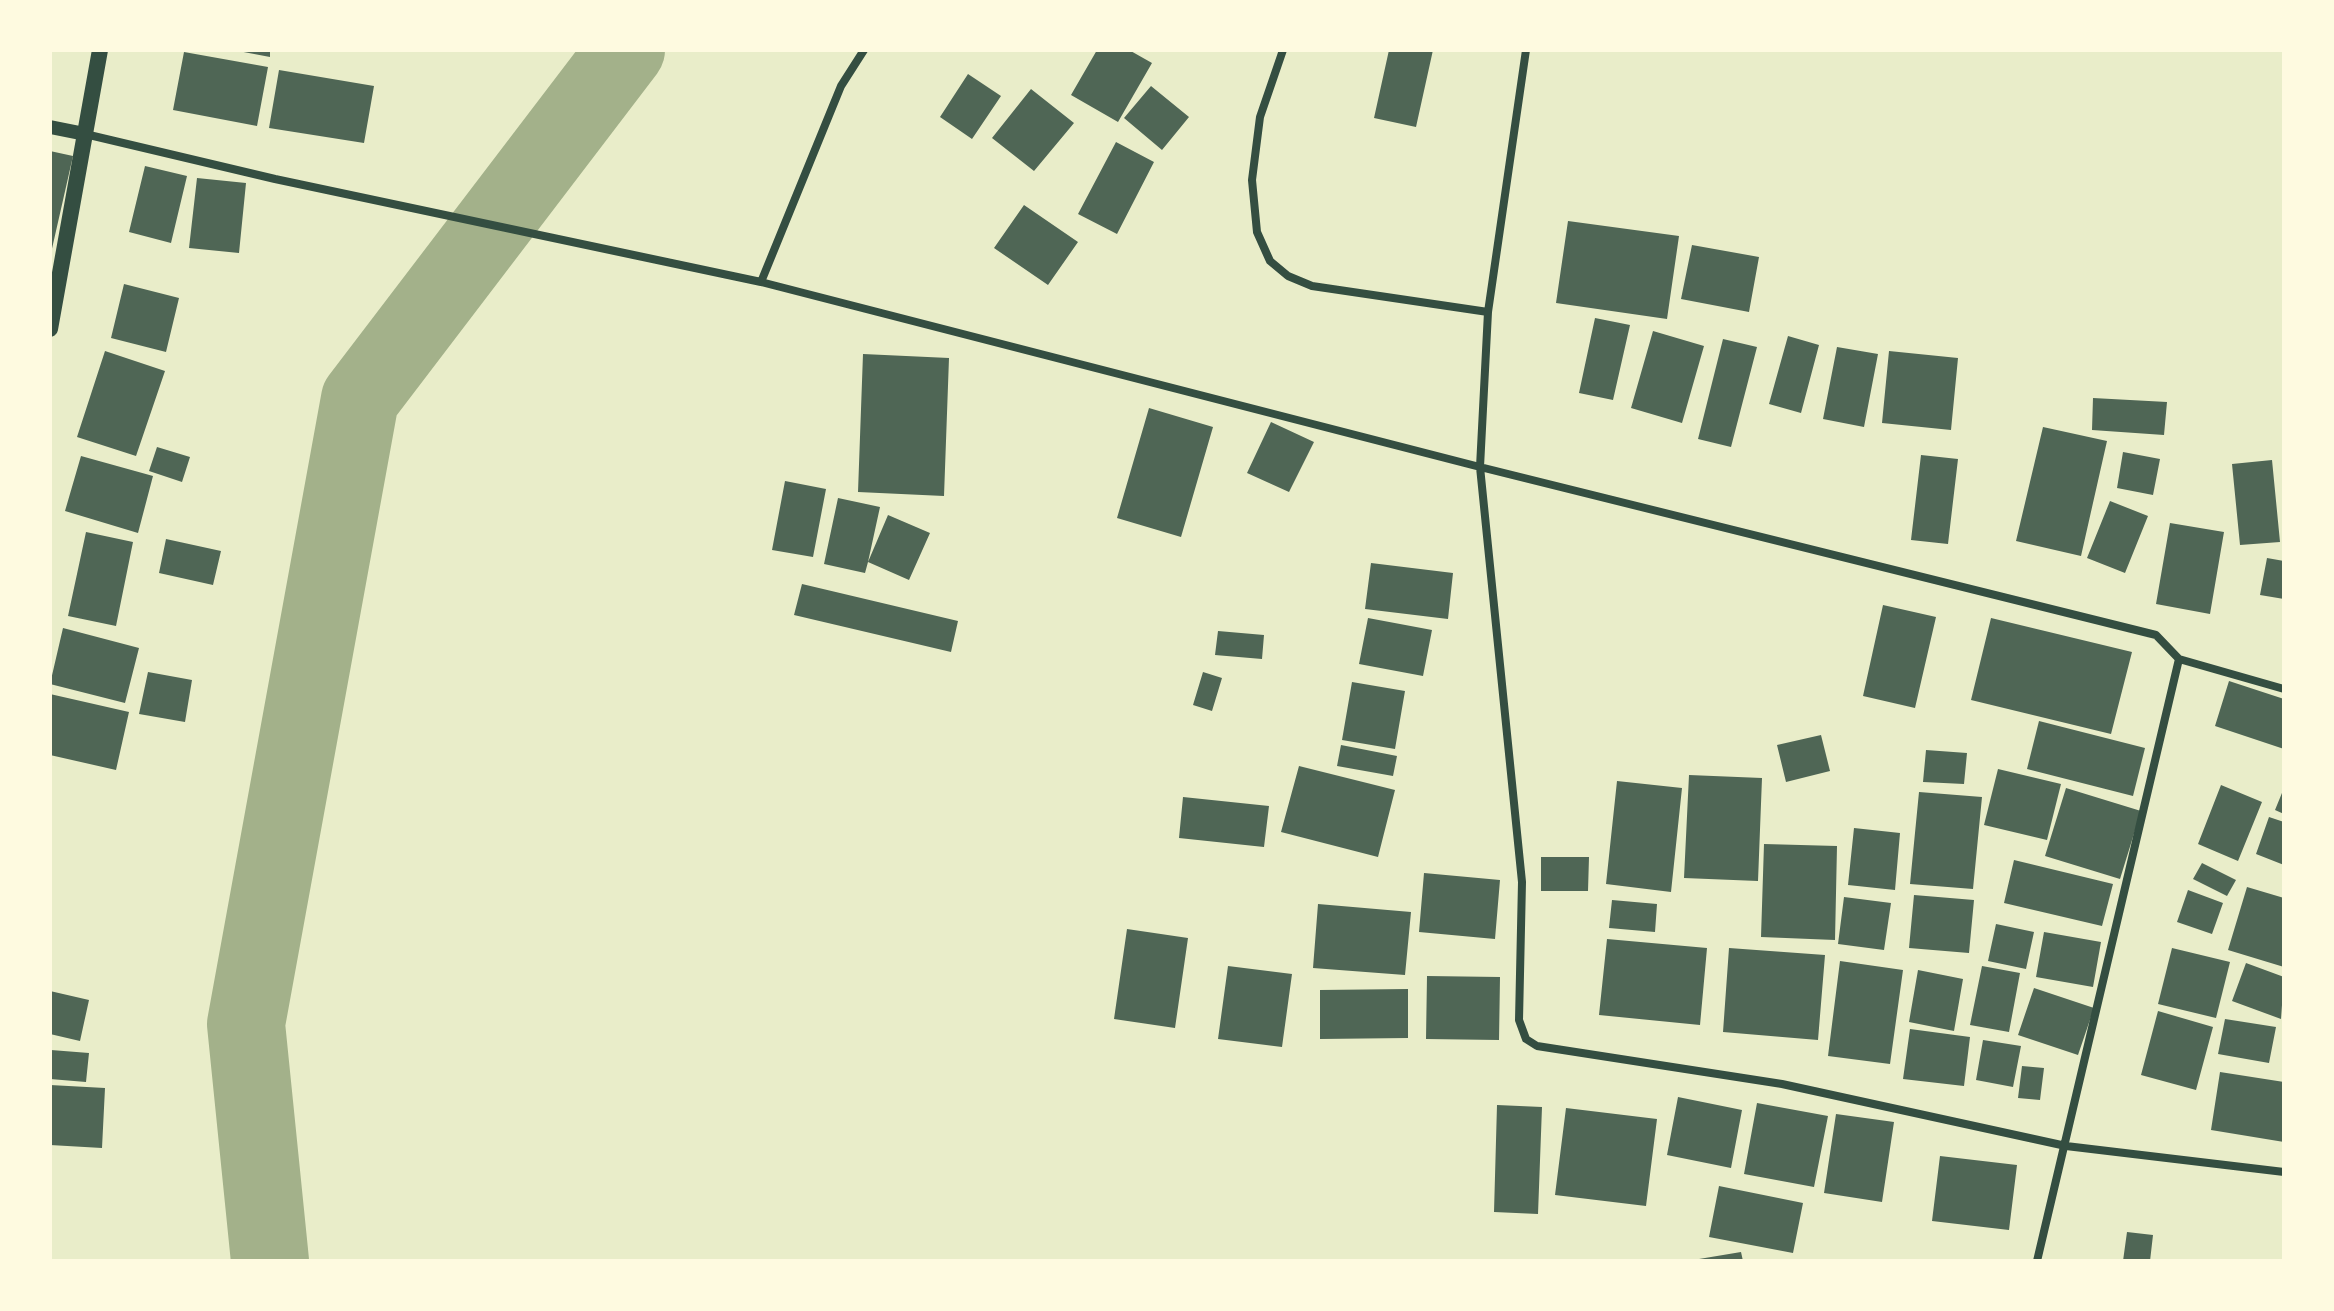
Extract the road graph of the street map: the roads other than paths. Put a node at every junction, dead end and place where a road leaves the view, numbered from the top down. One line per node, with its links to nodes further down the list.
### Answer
1 (100, 50): 6 (main road)
2 (864, 50): 7 (street)
3 (1283, 50): 8 (street)
4 (1526, 50): 8 (street)
5 (50, 127): 6 (street)
6 (85, 134): 7 (street); 9 (main road)
7 (761, 282): 10 (street)
8 (1488, 312): 10 (street)
9 (50, 329)
10 (1480, 467): 11 (street); 13 (street)
11 (2179, 659): 12 (street); 13 (street)
12 (2284, 689)
13 (2066, 1146): 14 (street); 15 (street)
14 (2284, 1172)
15 (2037, 1261)

